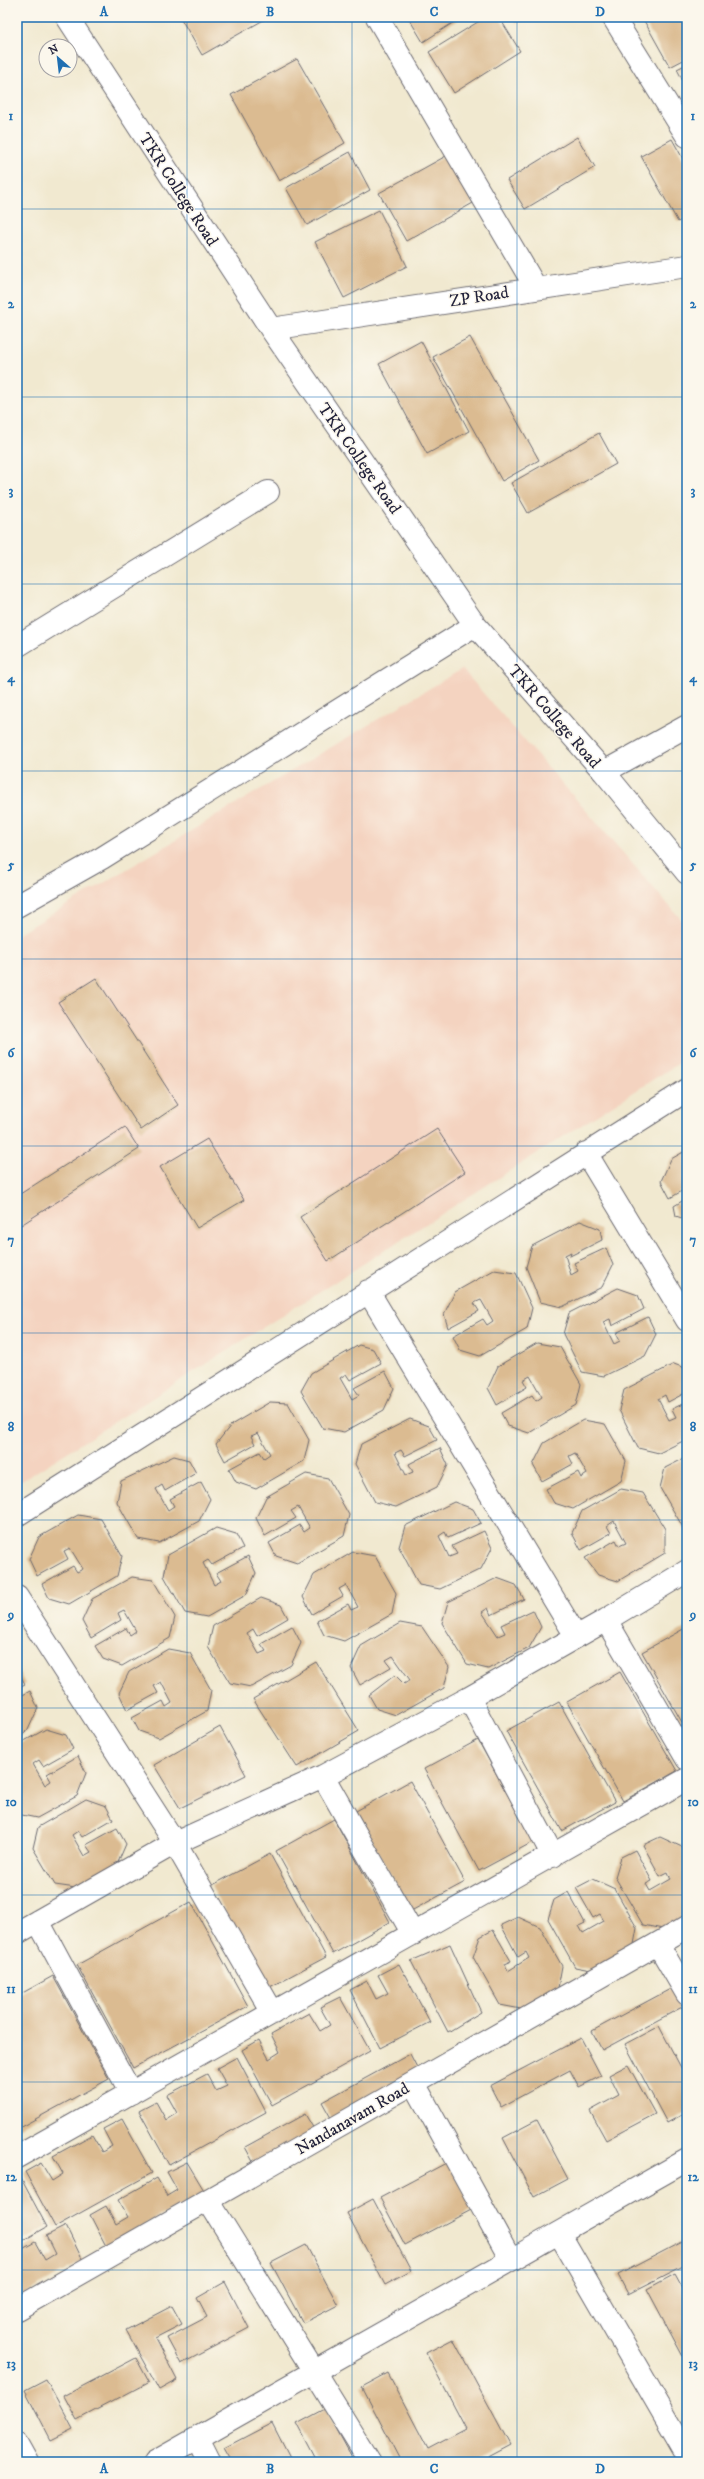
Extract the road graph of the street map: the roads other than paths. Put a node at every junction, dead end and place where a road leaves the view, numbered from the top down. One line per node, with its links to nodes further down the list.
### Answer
1 (67, 17): 7 (street, TKR College Road)
2 (377, 17): 6 (street)
3 (613, 17): 4 (street)
4 (687, 136)
5 (687, 266): 6 (street, ZP Road)
6 (536, 288): 7 (street, ZP Road)
7 (271, 328): 9 (street, TKR College Road)
8 (268, 492): 10 (street)
9 (475, 625): 12 (street, TKR College Road); 14 (street)
10 (17, 646)
11 (687, 726): 12 (street)
12 (604, 772): 13 (street, TKR College Road)
13 (687, 873)
14 (17, 906)
15 (687, 1090): 16 (street)
16 (586, 1153): 17 (street); 18 (street)
17 (368, 1291): 19 (street); 23 (street)
18 (687, 1320)
19 (17, 1515)
20 (687, 1571): 22 (street)
21 (17, 1597): 28 (street)
22 (606, 1620): 23 (street); 25 (street)
23 (576, 1636): 24 (street)
24 (469, 1698): 26 (street); 29 (street)
25 (687, 1759)
26 (323, 1776): 28 (street); 33 (street)
27 (687, 1779): 29 (street)
28 (175, 1842): 30 (street); 36 (street)
29 (553, 1856): 33 (street)
30 (38, 1921): 32 (street); 38 (street)
31 (687, 1927): 34 (street, Nandanavam Road)
32 (17, 1933)
33 (413, 1934): 36 (street)
34 (658, 1944): 35 (street); 37 (street, Nandanavam Road)
35 (687, 1994)
36 (274, 2013): 38 (street)
37 (414, 2083): 41 (street, Nandanavam Road); 43 (street)
38 (131, 2093): 39 (street)
39 (17, 2157)
40 (687, 2160): 42 (street)
41 (208, 2200): 44 (street, Nandanavam Road); 45 (street)
42 (559, 2233): 43 (street); 48 (street)
43 (511, 2260): 45 (street)
44 (17, 2309)
45 (314, 2372): 46 (street); 52 (street)
46 (198, 2438): 50 (street); 51 (street)
47 (17, 2444): 49 (street)
48 (687, 2454)
49 (27, 2462)
50 (155, 2462)
51 (210, 2462)
52 (370, 2462)

